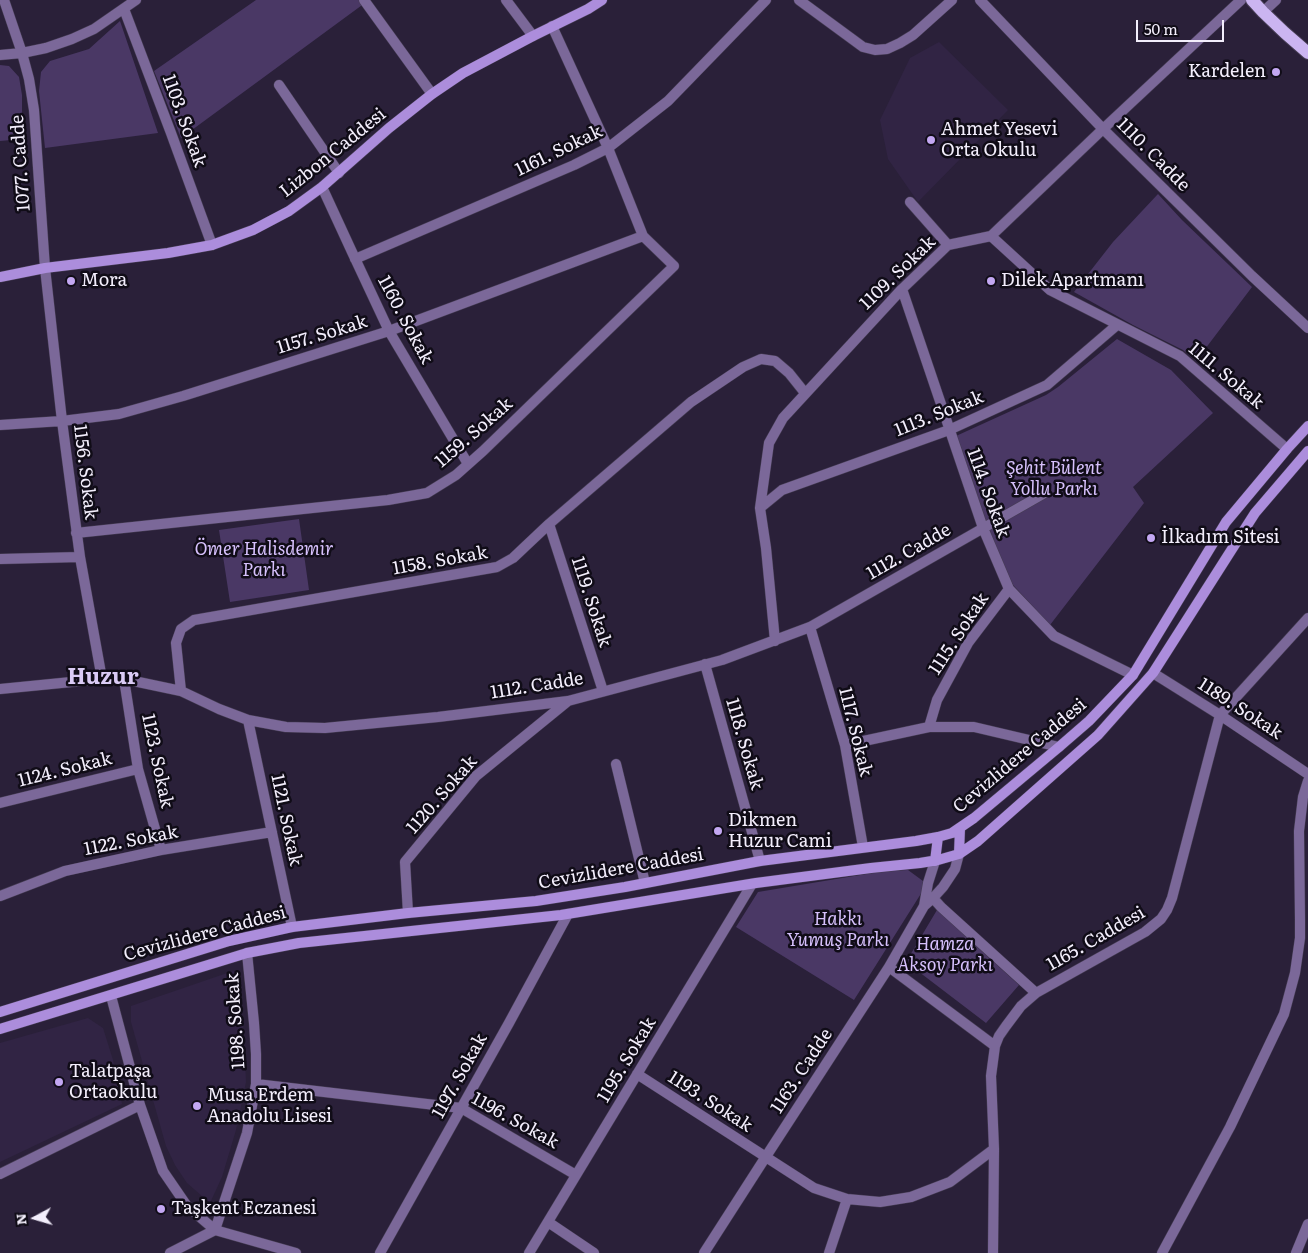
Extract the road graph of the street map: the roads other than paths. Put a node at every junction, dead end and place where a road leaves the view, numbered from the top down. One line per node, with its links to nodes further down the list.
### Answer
1 (4, 0): 17 (street, 1077. Cadde)
2 (136, 0): 13 (street)
3 (364, 0): 21 (street)
4 (506, 0): 16 (street)
5 (602, 0): 15 (main road, Lizbon Caddesi)
6 (766, 0): 23 (street, 1161. Sokak)
7 (799, 0): 8 (street)
8 (952, 0)
9 (980, 0): 22 (street, 1110. Cadde)
10 (1241, 0): 22 (street)
11 (1252, 0): 14 (main road)
12 (1276, 0): 14 (street)
13 (124, 9): 17 (street); 30 (street, 1103. Sokak)
14 (1263, 12): 18 (main road)
15 (552, 26): 16 (main road, Lizbon Caddesi); 23 (street, 1159. Sokak)
16 (533, 36): 21 (main road, Lizbon Caddesi)
17 (22, 53): 19 (street); 32 (street, 1077. Cadde)
18 (1308, 53)
19 (0, 54)
20 (280, 85): 24 (street)
21 (432, 94): 24 (main road, Lizbon Caddesi)
22 (1103, 129): 28 (street); 36 (street, 1110. Cadde)
23 (608, 148): 27 (street, 1159. Sokak); 31 (street, 1161. Sokak)
24 (338, 173): 25 (main road, Lizbon Caddesi)
25 (322, 187): 30 (main road, Lizbon Caddesi); 31 (street, 1160. Sokak)
26 (910, 202): 29 (street)
27 (643, 236): 37 (street, 1157. Sokak); 45 (street, 1159. Sokak)
28 (990, 236): 29 (street, 1109. Sokak); 35 (street, 1111. Sokak)
29 (948, 245): 34 (street, 1109. Sokak)
30 (212, 246): 32 (main road, Lizbon Caddesi)
31 (354, 258): 37 (street, 1160. Sokak)
32 (45, 268): 33 (main road, Lizbon Caddesi); 39 (street, 1156. Sokak)
33 (0, 277)
34 (902, 289): 38 (street, 1109. Sokak); 42 (street, 1114. Sokak)
35 (1117, 325): 42 (street, 1113. Sokak); 43 (street, 1111. Sokak)
36 (1308, 328)
37 (389, 331): 39 (street, 1157. Sokak); 45 (street, 1160. Sokak)
38 (805, 393): 47 (street, 1109. Sokak); 48 (street, 1158. Sokak)
39 (62, 421): 40 (street, 1157. Sokak); 50 (street, 1156. Sokak)
40 (0, 425)
41 (1308, 426): 43 (main road, Cevizlidere Caddesi)
42 (949, 430): 47 (street, 1113. Sokak); 49 (street, 1114. Sokak)
43 (1287, 449): 59 (main road, Cevizlidere Caddesi)
44 (1308, 451): 58 (main road, Cevizlidere Caddesi)
45 (468, 464): 50 (street, 1159. Sokak)
46 (1043, 494): 49 (street, 1112. Cadde)
47 (760, 508): 56 (street, 1109. Sokak)
48 (549, 524): 63 (street, 1158. Sokak); 64 (street, 1119. Sokak)
49 (983, 528): 53 (street, 1114. Sokak); 55 (street, 1112. Cadde)
50 (76, 533): 51 (street, 1156. Sokak)
51 (80, 557): 52 (street); 60 (street, 1156. Sokak)
52 (0, 559)
53 (1009, 589): 59 (street, 1114. Sokak); 68 (street, 1115. Sokak)
54 (1308, 618): 66 (street)
55 (810, 627): 56 (street, 1112. Cadde); 69 (street, 1117. Sokak)
56 (775, 641): 57 (street, 1112. Cadde)
57 (705, 664): 64 (street, 1112. Cadde); 82 (street, 1118. Sokak)
58 (1153, 673): 66 (street, 1189. Sokak); 81 (main road, Cevizlidere Caddesi)
59 (1133, 675): 70 (main road, Cevizlidere Caddesi)
60 (102, 679): 61 (street, 1112. Cadde); 62 (street, 1112. Cadde)
61 (124, 679): 63 (street, 1112. Cadde); 72 (street, 1123. Sokak)
62 (0, 689)
63 (180, 691): 67 (street, 1112. Cadde)
64 (603, 691): 65 (street, 1112. Cadde)
65 (568, 701): 67 (street, 1112. Cadde); 90 (street, 1120. Sokak)
66 (1220, 715): 73 (street, 1189. Sokak); 95 (street, 1165. Caddesi)
67 (248, 720): 77 (street, 1121. Sokak)
68 (929, 727): 69 (street); 70 (street)
69 (845, 745): 79 (street, 1117. Sokak)
70 (1059, 747): 76 (main road, Cevizlidere Caddesi)
71 (616, 764): 84 (street)
72 (138, 768): 75 (street, 1124. Sokak); 80 (street, 1123. Sokak)
73 (1308, 774)
74 (1308, 781): 120 (street)
75 (0, 803)
76 (960, 828): 78 (main road, Cevizlidere Caddesi); 81 (main road)
77 (272, 832): 80 (street, 1122. Sokak); 92 (street, 1121. Sokak)
78 (938, 837): 79 (main road, Cevizlidere Caddesi); 83 (main road)
79 (863, 846): 82 (main road, Cevizlidere Caddesi)
80 (161, 850): 87 (street, 1122. Sokak)
81 (959, 854): 83 (main road, Cevizlidere Caddesi); 88 (street, 1163. Cadde)
82 (760, 861): 84 (main road, Cevizlidere Caddesi)
83 (935, 861): 85 (main road, Cevizlidere Caddesi); 89 (street, 1163. Cadde)
84 (646, 883): 86 (main road, Cevizlidere Caddesi)
85 (752, 884): 91 (main road, Cevizlidere Caddesi); 100 (street, 1195. Sokak)
86 (577, 895): 90 (main road, Cevizlidere Caddesi); 91 (main road)
87 (0, 896)
88 (933, 898): 89 (street, 1163. Cadde); 95 (street)
89 (924, 906): 94 (street, 1163. Cadde)
90 (408, 913): 92 (main road, Cevizlidere Caddesi)
91 (568, 914): 93 (main road, Cevizlidere Caddesi); 103 (street, 1197. Sokak)
92 (292, 927): 97 (main road, Cevizlidere Caddesi)
93 (247, 953): 96 (main road, Cevizlidere Caddesi); 101 (street, 1198. Sokak)
94 (889, 967): 99 (street); 105 (street, 1163. Cadde)
95 (1036, 993): 99 (street, 1165. Caddesi)
96 (111, 996): 98 (main road, Cevizlidere Caddesi); 102 (street)
97 (0, 1012)
98 (0, 1029)
99 (995, 1046): 104 (street, 1165. Caddesi)
100 (637, 1074): 105 (street, 1193. Sokak); 107 (street, 1195. Sokak)
101 (256, 1084): 103 (street, 1196. Sokak); 111 (street, 1198. Sokak)
102 (140, 1105): 106 (street); 111 (street)
103 (461, 1108): 107 (street, 1196. Sokak); 114 (street, 1197. Sokak)
104 (994, 1150): 108 (street, 1193. Sokak); 119 (street, 1165. Caddesi)
105 (765, 1158): 108 (street, 1193. Sokak); 117 (street, 1163. Cadde)
106 (0, 1174)
107 (576, 1175): 109 (street, 1195. Sokak)
108 (848, 1199): 118 (street)
109 (548, 1222): 115 (street, 1195. Sokak); 116 (street)
110 (1308, 1224): 121 (street)
111 (215, 1230): 112 (street); 113 (street)
112 (170, 1253)
113 (296, 1253)
114 (380, 1253)
115 (529, 1253)
116 (594, 1253)
117 (704, 1253)
118 (829, 1253)
119 (992, 1253)
120 (1162, 1253)
121 (1296, 1253)

